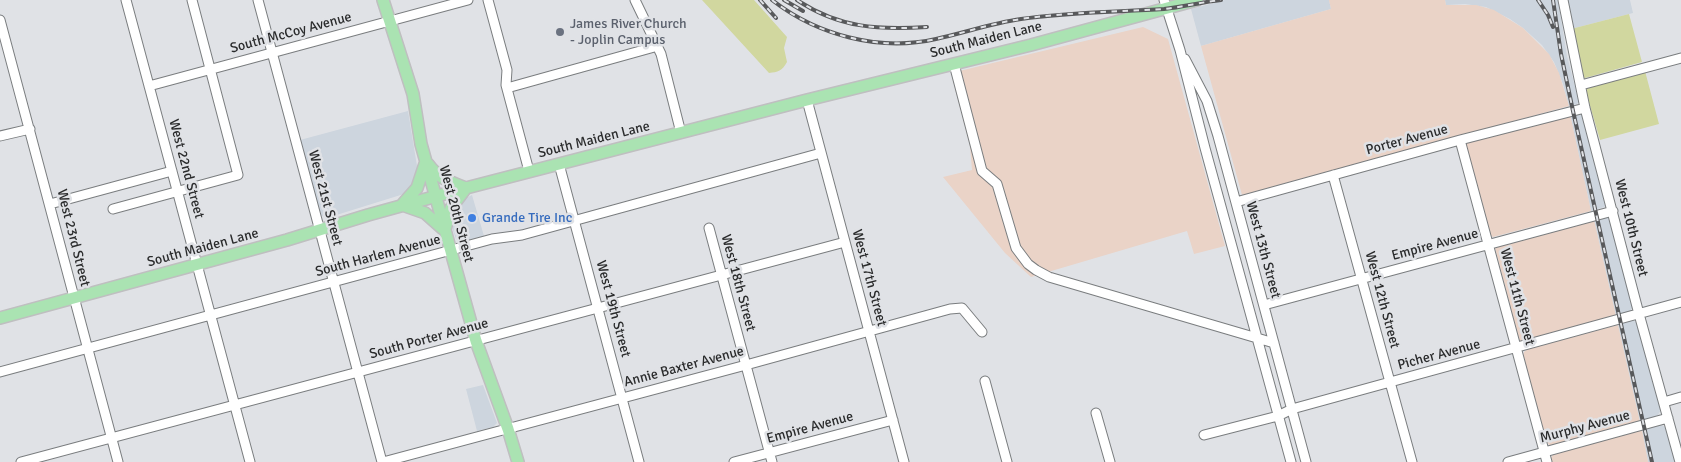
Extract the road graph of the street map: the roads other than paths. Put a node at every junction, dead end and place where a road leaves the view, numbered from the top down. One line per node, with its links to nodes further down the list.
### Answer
1 (126, 0): 20 (street, West 22nd Street)
2 (192, 0): 18 (street)
3 (258, 0): 15 (street, West 21st Street)
4 (383, 0): 12 (main road, West 20th Street)
5 (468, 0): 12 (street, South McCoy Avenue)
6 (488, 0): 21 (street)
7 (635, 0): 13 (street)
8 (1197, 0): 10 (main road, South Maiden Lane)
9 (1563, 0): 19 (street, West 10th Street)
10 (1166, 4): 14 (street, West 13th Street); 17 (main road, South Maiden Lane)
11 (0, 20): 24 (street, West 23rd Street)
12 (390, 21): 15 (street, South McCoy Avenue); 29 (main road, West 20th Street)
13 (658, 46): 21 (street); 25 (street)
14 (1180, 50): 36 (street, West 13th Street); 38 (street, West 13th Street)
15 (272, 53): 18 (street, South McCoy Avenue); 48 (street, West 21st Street)
16 (1681, 58): 19 (street)
17 (954, 64): 22 (main road, South Maiden Lane); 71 (street)
18 (210, 69): 20 (street, South McCoy Avenue); 35 (street)
19 (1581, 85): 23 (street, West 10th Street)
20 (149, 86): 31 (street, West 22nd Street)
21 (507, 88): 32 (street)
22 (807, 100): 25 (main road, South Maiden Lane); 28 (street, West 17th Street)
23 (1585, 108): 27 (street, Porter Avenue); 43 (street, West 10th Street)
24 (30, 129): 26 (street); 40 (street, West 23rd Street)
25 (681, 132): 30 (main road, South Maiden Lane)
26 (0, 136)
27 (1460, 140): 33 (street, Porter Avenue); 51 (street, West 11th Street)
28 (821, 153): 46 (street, South Harlem Avenue); 50 (street, West 17th Street)
29 (426, 162): 34 (main road); 37 (main road, West 20th Street); 41 (main road)
30 (559, 164): 32 (main road, South Maiden Lane); 46 (street, West 19th Street)
31 (172, 171): 35 (street, West 22nd Street); 40 (street)
32 (530, 171): 34 (main road, South Maiden Lane)
33 (1333, 175): 39 (street, Porter Avenue); 59 (street, West 12th Street)
34 (466, 188): 37 (main road, South Maiden Lane); 49 (main road)
35 (178, 191): 42 (street); 55 (street, West 22nd Street)
36 (1233, 192): 38 (street); 39 (street, West 13th Street)
37 (436, 196): 41 (main road, South Maiden Lane); 49 (main road, West 20th Street)
38 (1218, 196): 45 (street, West 13th Street)
39 (1236, 202): 44 (street, West 13th Street)
40 (50, 204): 61 (street, West 23rd Street)
41 (402, 206): 48 (main road, South Maiden Lane); 49 (main road)
42 (113, 209)
43 (1613, 211): 51 (street, Empire Avenue); 65 (street, West 10th Street)
44 (1239, 215): 45 (street); 53 (street, West 13th Street)
45 (1224, 219): 54 (street, West 13th Street)
46 (574, 220): 52 (street, South Harlem Avenue); 63 (street, West 19th Street)
47 (709, 228): 56 (street, West 18th Street)
48 (320, 229): 55 (main road, South Maiden Lane); 60 (street, West 21st Street)
49 (444, 231): 52 (main road, West 20th Street)
50 (845, 242): 56 (street, South Porter Avenue); 69 (street, West 17th Street)
51 (1488, 245): 59 (street, Empire Avenue); 75 (street, West 11th Street)
52 (450, 250): 60 (street, South Harlem Avenue); 72 (main road, West 20th Street)
53 (1250, 253): 54 (street); 57 (street, West 13th Street)
54 (1234, 257): 58 (street, West 13th Street)
55 (196, 265): 61 (main road, South Maiden Lane); 66 (street, West 22nd Street)
56 (722, 275): 63 (street, South Porter Avenue); 78 (street, West 18th Street)
57 (1256, 275): 58 (street); 64 (street, West 13th Street)
58 (1240, 278): 67 (street, West 13th Street)
59 (1362, 279): 64 (street, Empire Avenue); 82 (street, West 12th Street)
60 (333, 282): 66 (street, South Harlem Avenue); 80 (street, West 21st Street)
61 (74, 299): 68 (main road, South Maiden Lane); 74 (street, West 23rd Street)
62 (1681, 302): 65 (street, Picher Avenue)
63 (598, 308): 72 (street, South Porter Avenue); 84 (street, West 19th Street)
64 (1265, 308): 67 (street, Empire Avenue); 73 (street, West 13th Street)
65 (1639, 314): 75 (street, Picher Avenue); 85 (street, West 10th Street)
66 (210, 315): 74 (street, South Harlem Avenue); 86 (street, West 22nd Street)
67 (1251, 317): 71 (street, West 13th Street)
68 (0, 318)
69 (869, 331): 70 (street, Annie Baxter Avenue); 78 (street, Annie Baxter Avenue); 91 (street, West 17th Street)
70 (982, 332)
71 (1257, 338): 73 (street); 77 (street, West 13th Street)
72 (476, 341): 80 (street, South Porter Avenue); 92 (main road, West 20th Street)
73 (1274, 343): 76 (street, West 13th Street)
74 (87, 348): 79 (street, South Harlem Avenue); 94 (street, West 23rd Street)
75 (1517, 348): 82 (street, Picher Avenue); 96 (street, West 11th Street)
76 (1278, 358): 77 (street); 87 (street, West 13th Street)
77 (1264, 362): 89 (street, West 13th Street)
78 (746, 365): 84 (street, Annie Baxter Avenue); 95 (street, West 18th Street)
79 (0, 372)
80 (358, 372): 86 (street, South Porter Avenue); 101 (street, West 21st Street)
81 (985, 382): 107 (street)
82 (1390, 383): 87 (street, Picher Avenue); 110 (street, West 12th Street)
83 (1681, 397): 85 (street)
84 (622, 398): 92 (street, Annie Baxter Avenue); 103 (street, West 19th Street)
85 (1664, 402): 90 (street, West 10th Street)
86 (234, 405): 94 (street, South Porter Avenue); 100 (street, West 22nd Street)
87 (1292, 409): 89 (street, Picher Avenue); 97 (street, West 13th Street)
88 (1096, 413): 108 (street)
89 (1278, 416): 93 (street, Picher Avenue); 109 (street, West 13th Street)
90 (1668, 418): 96 (street, Murphy Avenue); 113 (street, West 10th Street)
91 (893, 420): 95 (street, Empire Avenue); 106 (street, West 17th Street)
92 (508, 428): 101 (street, Annie Baxter Avenue); 102 (main road, West 20th Street)
93 (1204, 435)
94 (111, 438): 98 (street, South Porter Avenue); 99 (street, West 23rd Street)
95 (769, 452): 104 (street, Empire Avenue); 105 (street, West 18th Street)
96 (1544, 452): 111 (street, Murphy Avenue); 112 (street, West 11th Street)
97 (1306, 460): 109 (street)
98 (21, 462)
99 (118, 462)
100 (250, 462)
101 (382, 462)
102 (518, 462)
103 (640, 462)
104 (734, 462)
105 (772, 462)
106 (904, 462)
107 (1007, 462)
108 (1110, 462)
109 (1291, 462)
110 (1412, 462)
111 (1508, 462)
112 (1547, 462)
113 (1680, 462)

